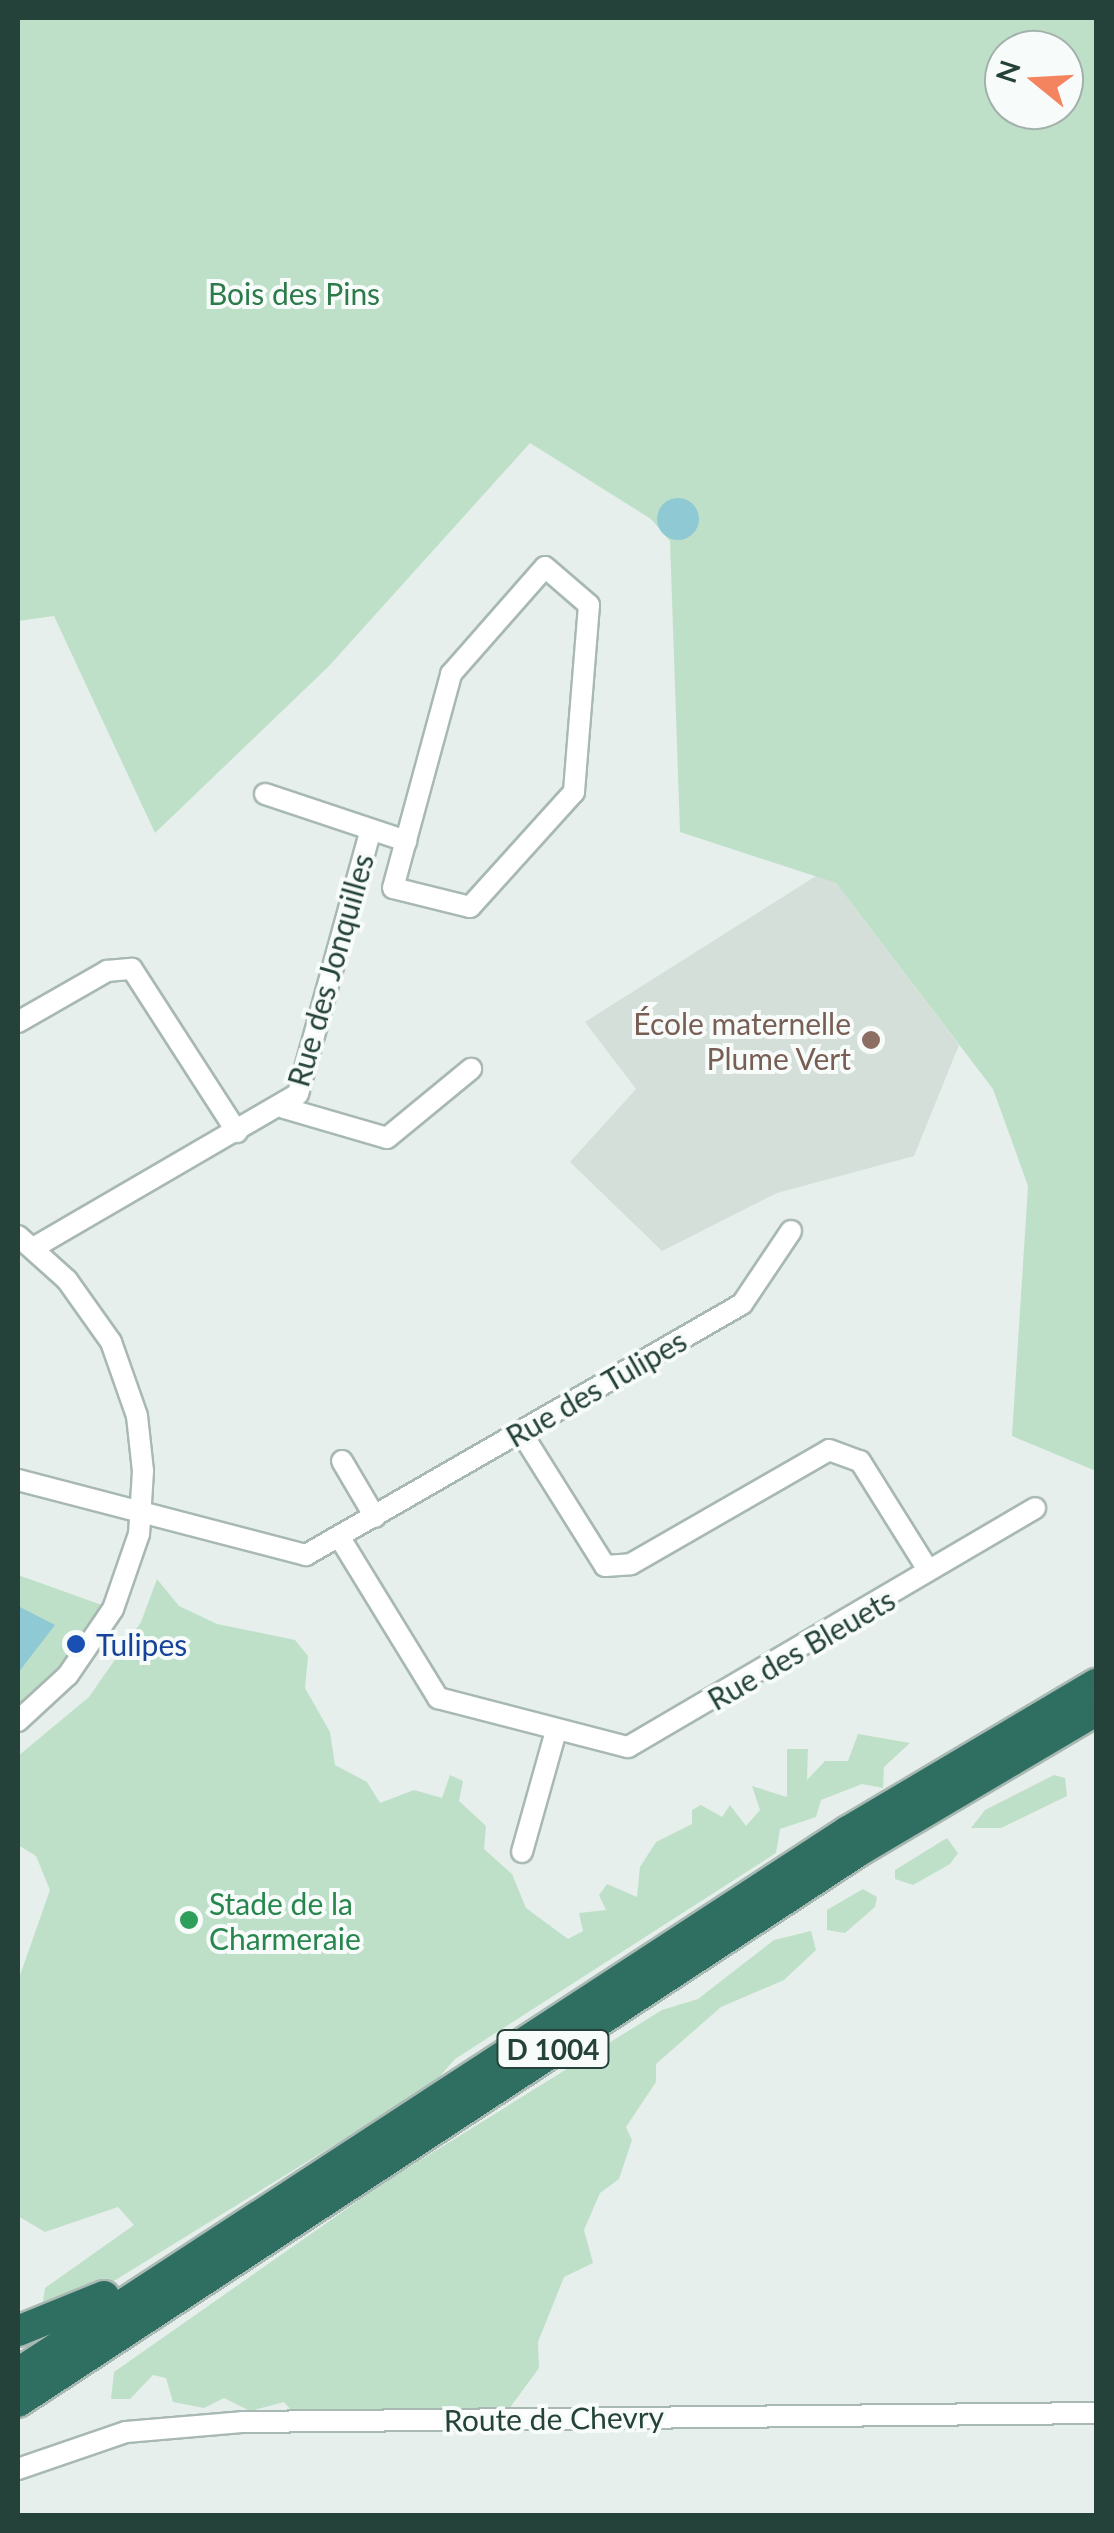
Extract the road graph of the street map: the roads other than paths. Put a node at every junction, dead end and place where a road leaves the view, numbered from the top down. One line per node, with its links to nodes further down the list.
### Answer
1 (265, 794): 2 (street, Rue des Jonquilles)
2 (370, 832): 3 (street); 4 (street, Rue des Jonquilles)
3 (406, 841): 5 (street, Rue des Jonquilles); 5 (street, Rue des Jonquilles)
4 (357, 878): 5 (street); 8 (street, Rue des Jonquilles)
5 (393, 888)
6 (18, 1022): 9 (street)
7 (471, 1069): 8 (street)
8 (284, 1108): 9 (street, Rue des Jonquilles)
9 (237, 1132): 11 (street, Rue des Jonquilles)
10 (790, 1231): 12 (street, Rue des Tulipes)
11 (25, 1242): 16 (street)
12 (521, 1432): 17 (street, Rue des Tulipes); 19 (street)
13 (342, 1460): 17 (street)
14 (18, 1480): 16 (street, Rue des Tulipes)
15 (1036, 1508): 19 (street, Rue des Bleuets)
16 (142, 1512): 18 (street, Rue des Tulipes); 22 (street)
17 (375, 1516): 18 (street, Rue des Tulipes)
18 (340, 1538): 23 (street, Rue des Bleuets)
19 (928, 1570): 23 (street, Rue des Bleuets)
20 (1096, 1684): 25 (highway, D 1004)
21 (1096, 1711): 28 (highway, D 1004)
22 (18, 1721)
23 (556, 1731): 24 (street)
24 (522, 1852)
25 (189, 2257): 26 (highway); 27 (highway, D 1004)
26 (18, 2330)
27 (18, 2372)
28 (18, 2402)
29 (1096, 2413): 30 (street, Route de Chevry)
30 (24, 2466)

